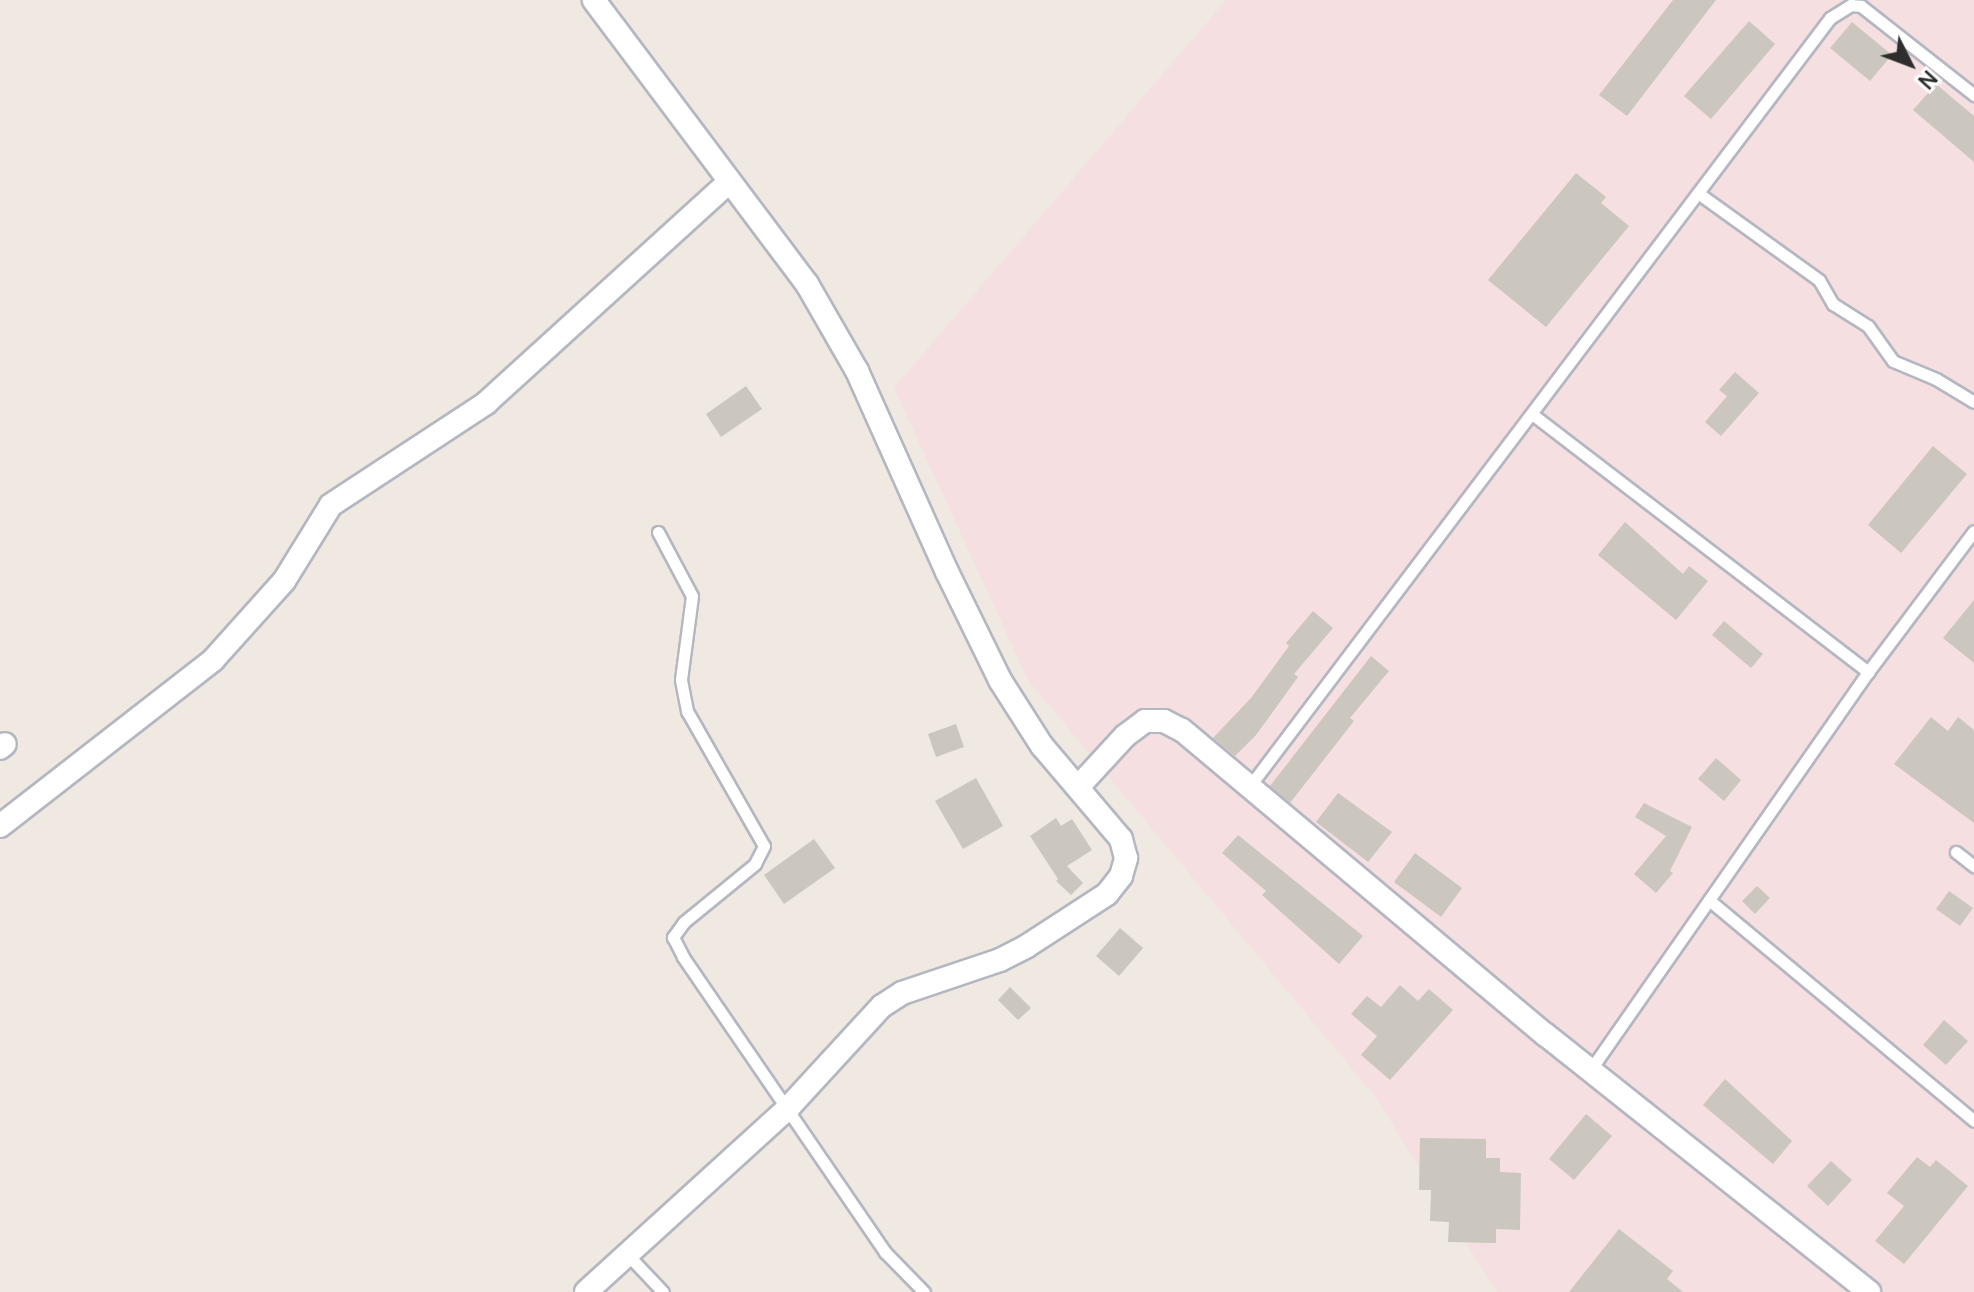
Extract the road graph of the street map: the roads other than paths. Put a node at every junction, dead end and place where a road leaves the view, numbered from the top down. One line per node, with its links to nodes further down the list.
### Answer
1 (594, 0): 3 (street)
2 (1974, 95): 4 (lane)
3 (729, 182): 10 (street); 12 (street)
4 (1698, 193): 5 (lane); 6 (lane)
5 (1974, 402)
6 (1532, 414): 9 (lane); 11 (lane)
7 (1974, 531): 9 (lane)
8 (658, 532): 17 (lane)
9 (1868, 672): 15 (lane)
10 (1079, 786): 11 (street); 17 (street)
11 (1248, 788): 16 (street)
12 (0, 826)
13 (1956, 852): 14 (lane)
14 (1974, 866)
15 (1709, 900): 16 (lane); 18 (lane)
16 (1591, 1069): 23 (street)
17 (789, 1107): 19 (street); 22 (lane)
18 (1974, 1121)
19 (627, 1254): 20 (street); 21 (lane)
20 (586, 1292)
21 (663, 1292)
22 (924, 1292)
23 (1869, 1292)

